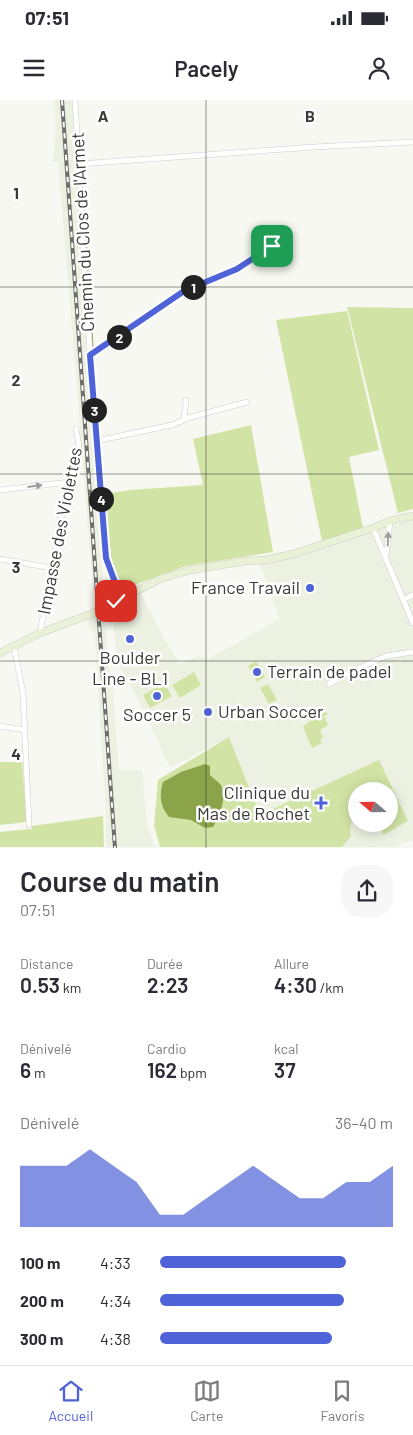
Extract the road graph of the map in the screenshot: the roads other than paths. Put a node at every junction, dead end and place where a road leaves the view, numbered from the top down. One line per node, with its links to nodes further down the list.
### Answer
1 (75, 100): 3 (street, Chemin du Clos de l'Armet)
2 (413, 142): 3 (street)
3 (79, 164): 5 (street, Chemin du Clos de l'Armet)
4 (272, 246): 5 (street)
5 (92, 354): 10 (street, Chemin du Clos de l'Armet)
6 (186, 400): 8 (street)
7 (246, 402): 8 (street)
8 (184, 419): 10 (street)
9 (76, 429): 11 (street, Impasse des Violettes)
10 (98, 441): 19 (street, Chemin du Clos de l'Armet)
11 (70, 482): 12 (street, one-way to 11); 18 (street, Impasse des Violettes)
12 (0, 490)
13 (413, 516): 14 (street)
14 (390, 521): 15 (street); 16 (street, one-way to 14)
15 (373, 528): 16 (street); 19 (street)
16 (386, 556): 21 (street)
17 (0, 559): 18 (street)
18 (52, 568): 23 (street, Impasse des Violettes)
19 (129, 593): 23 (street)
20 (413, 595): 21 (street)
21 (404, 599): 22 (street)
22 (413, 623)
23 (40, 633): 24 (street)
24 (14, 646): 26 (street); 29 (street)
25 (413, 652): 27 (street)
26 (0, 654)
27 (329, 684)
28 (0, 726): 29 (street)
29 (25, 730): 30 (street)
30 (29, 825)

